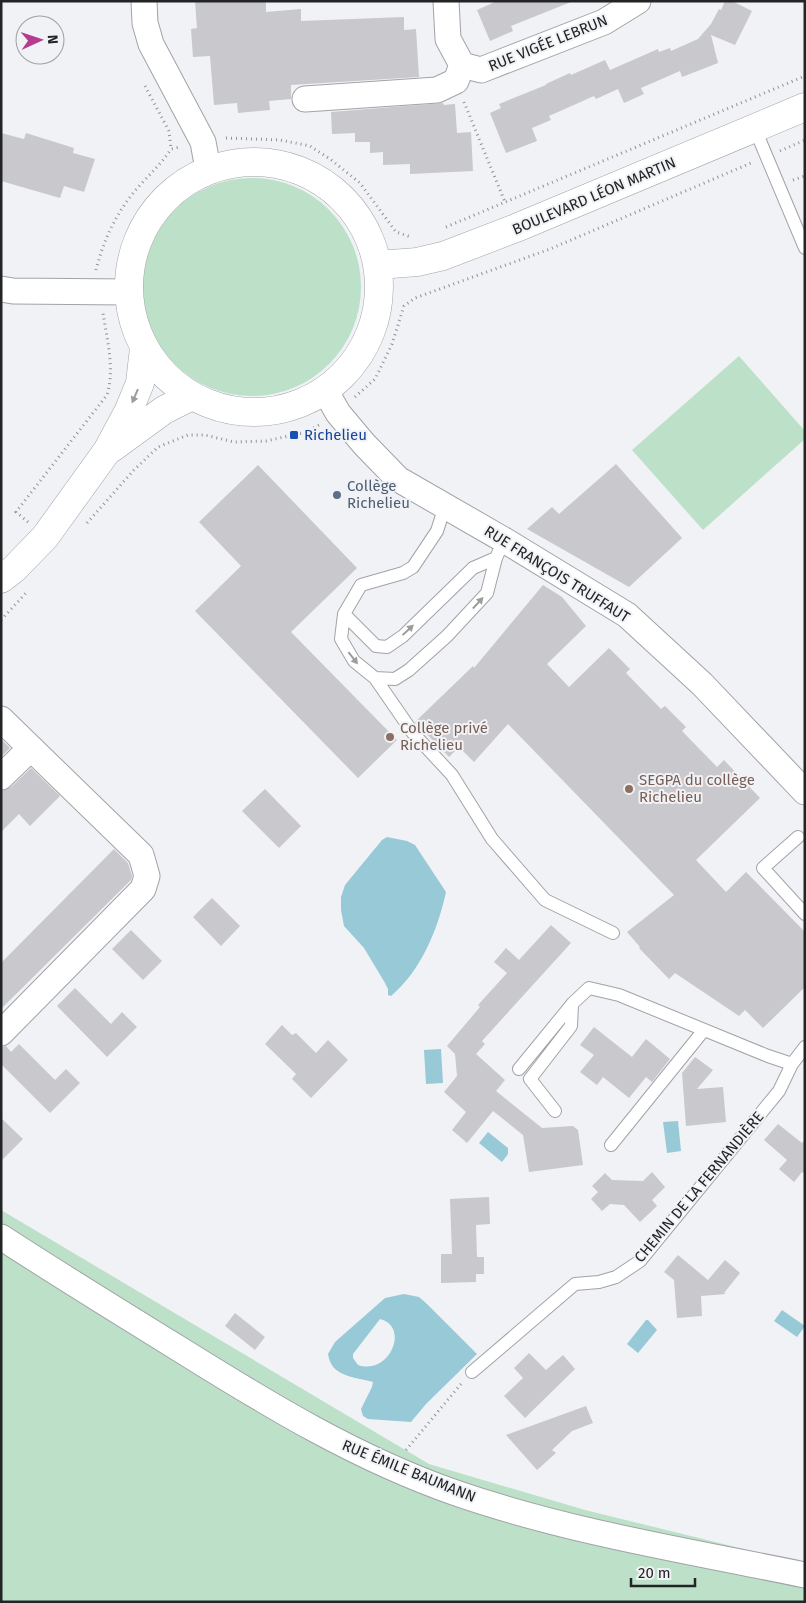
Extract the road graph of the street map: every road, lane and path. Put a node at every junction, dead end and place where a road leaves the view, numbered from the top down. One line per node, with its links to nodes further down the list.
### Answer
1 (144, 1): 10 (street)
2 (446, 1): 4 (street)
3 (638, 1): 4 (street, RUE VIGÉE LEBRUN)
4 (459, 73): 6 (street); 13 (path)
5 (805, 76): 13 (path)
6 (305, 99)
7 (805, 107): 8 (main road, BOULEVARD LÉON MARTIN)
8 (755, 128): 11 (lane); 15 (main road, BOULEVARD LÉON MARTIN)
9 (805, 140): 11 (path)
10 (203, 142): 12 (street); 16 (path); 20 (path)
11 (766, 157): 17 (lane); 24 (path)
12 (208, 169): 18 (main road); 20 (main road)
13 (505, 202): 14 (path); 15 (path)
14 (443, 228)
15 (516, 228): 18 (main road, BOULEVARD LÉON MARTIN)
16 (418, 235)
17 (805, 248)
18 (378, 265): 22 (main road)
19 (1, 289): 20 (street)
20 (116, 291): 21 (main road); 27 (path)
21 (144, 348): 23 (main road); 25 (main road, one-way to 25)
22 (326, 390): 23 (main road); 24 (street, RUE FRANÇOIS TRUFFAUT)
23 (192, 396): 25 (main road)
24 (338, 414): 26 (street, RUE FRANÇOIS TRUFFAUT); 28 (path)
25 (107, 451): 27 (main road); 31 (main road)
26 (445, 506): 29 (street, RUE FRANÇOIS TRUFFAUT); 33 (lane)
27 (32, 525): 30 (main road)
28 (82, 530)
29 (500, 549): 33 (lane, one-way to 29); 35 (lane, one-way to 29); 39 (street, RUE FRANÇOIS TRUFFAUT)
30 (1, 565)
31 (1, 580)
32 (32, 586): 34 (path)
33 (344, 614): 35 (lane, one-way to 35)
34 (1, 620)
35 (375, 678): 42 (lane)
36 (1, 719): 37 (street)
37 (31, 748): 38 (street); 45 (street)
38 (1, 777)
39 (805, 792)
40 (798, 837): 41 (lane)
41 (805, 914)
42 (613, 933)
43 (572, 1003): 44 (lane); 48 (lane); 49 (lane)
44 (704, 1030): 47 (lane); 50 (lane)
45 (1, 1033)
46 (805, 1047): 47 (lane, CHEMIN DE LA FERNANDIÈRE)
47 (792, 1064): 52 (lane, CHEMIN DE LA FERNANDIÈRE)
48 (520, 1069)
49 (554, 1112)
50 (611, 1145)
51 (1, 1237): 53 (street, RUE ÉMILE BAUMANN)
52 (472, 1372): 53 (path)
53 (392, 1468): 54 (street, RUE ÉMILE BAUMANN)
54 (805, 1575)

